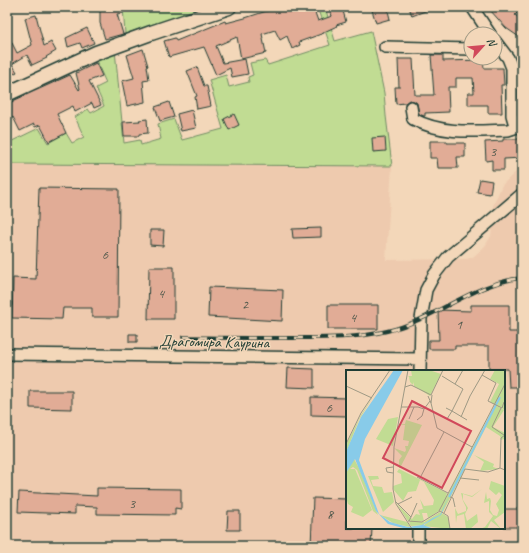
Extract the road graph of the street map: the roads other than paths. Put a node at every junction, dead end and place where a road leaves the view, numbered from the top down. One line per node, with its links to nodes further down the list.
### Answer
1 (229, 7): 7 (main road)
2 (472, 7): 3 (street)
3 (485, 26)
4 (385, 47): 5 (street)
5 (463, 48)
6 (503, 52): 9 (street)
7 (7, 94)
8 (411, 107): 9 (street)
9 (520, 127)
10 (522, 194): 12 (street)
11 (7, 354): 12 (street, Драгомира Каурина)
12 (420, 359): 13 (street)
13 (420, 370)
14 (418, 529): 15 (street)
15 (418, 546)

